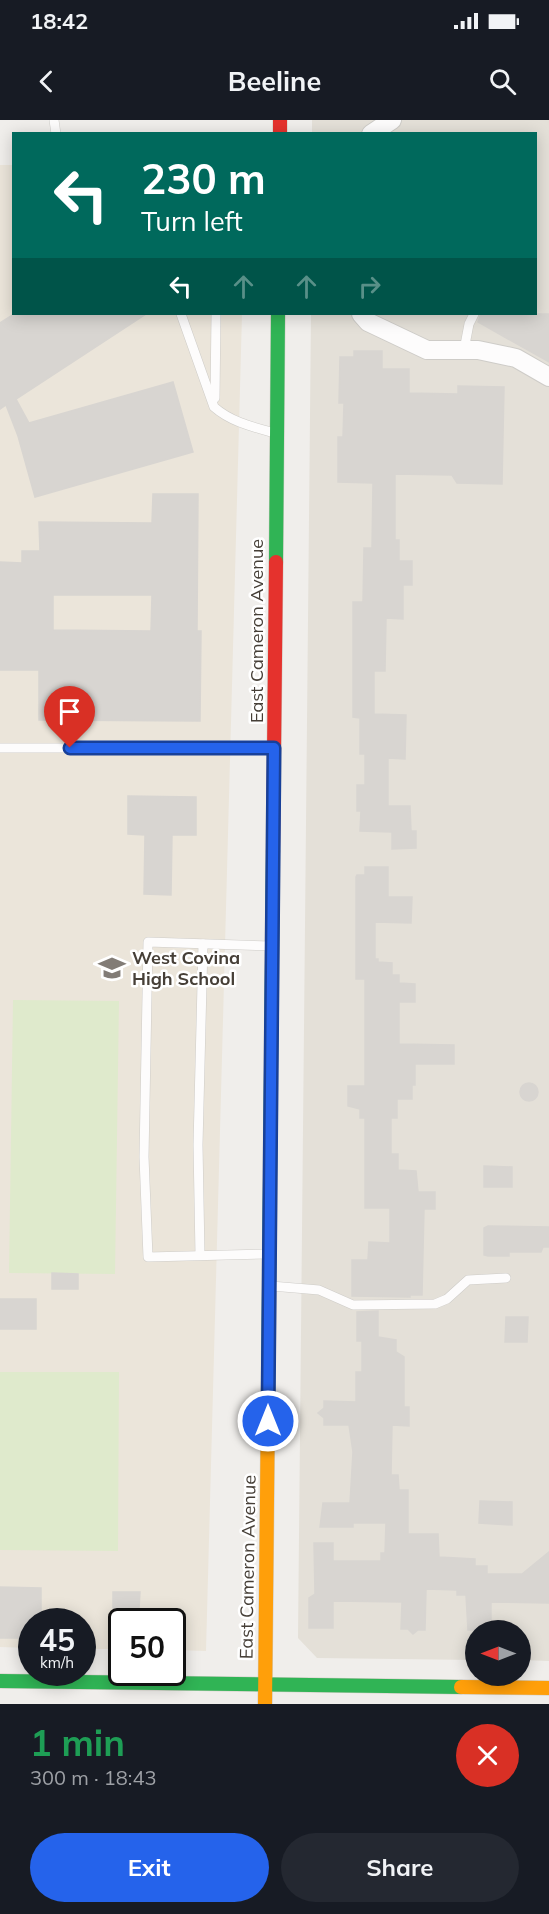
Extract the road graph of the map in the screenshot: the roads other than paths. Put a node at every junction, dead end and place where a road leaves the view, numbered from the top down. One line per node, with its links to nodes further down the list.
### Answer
1 (392, 120): 2 (street)
2 (374, 132)
3 (181, 315): 10 (lane)
4 (216, 315): 10 (lane)
5 (278, 315): 11 (main road, East Cameron Avenue)
6 (362, 315): 8 (street)
7 (474, 315): 8 (lane)
8 (464, 350): 9 (street)
9 (549, 376)
10 (214, 407): 11 (lane)
11 (277, 434): 13 (main road, East Cameron Avenue)
12 (0, 748): 13 (lane)
13 (274, 748): 15 (main road, East Cameron Avenue)
14 (203, 944): 15 (lane); 17 (lane); 17 (lane)
15 (272, 946): 16 (main road, East Cameron Avenue)
16 (269, 1254): 17 (lane); 19 (main road, East Cameron Avenue)
17 (200, 1255)
18 (506, 1278): 19 (lane)
19 (269, 1286): 21 (main road, East Cameron Avenue)
20 (0, 1681): 21 (main road)
21 (265, 1683): 22 (main road); 23 (main road, East Cameron Avenue)
22 (549, 1688)
23 (265, 1704)

